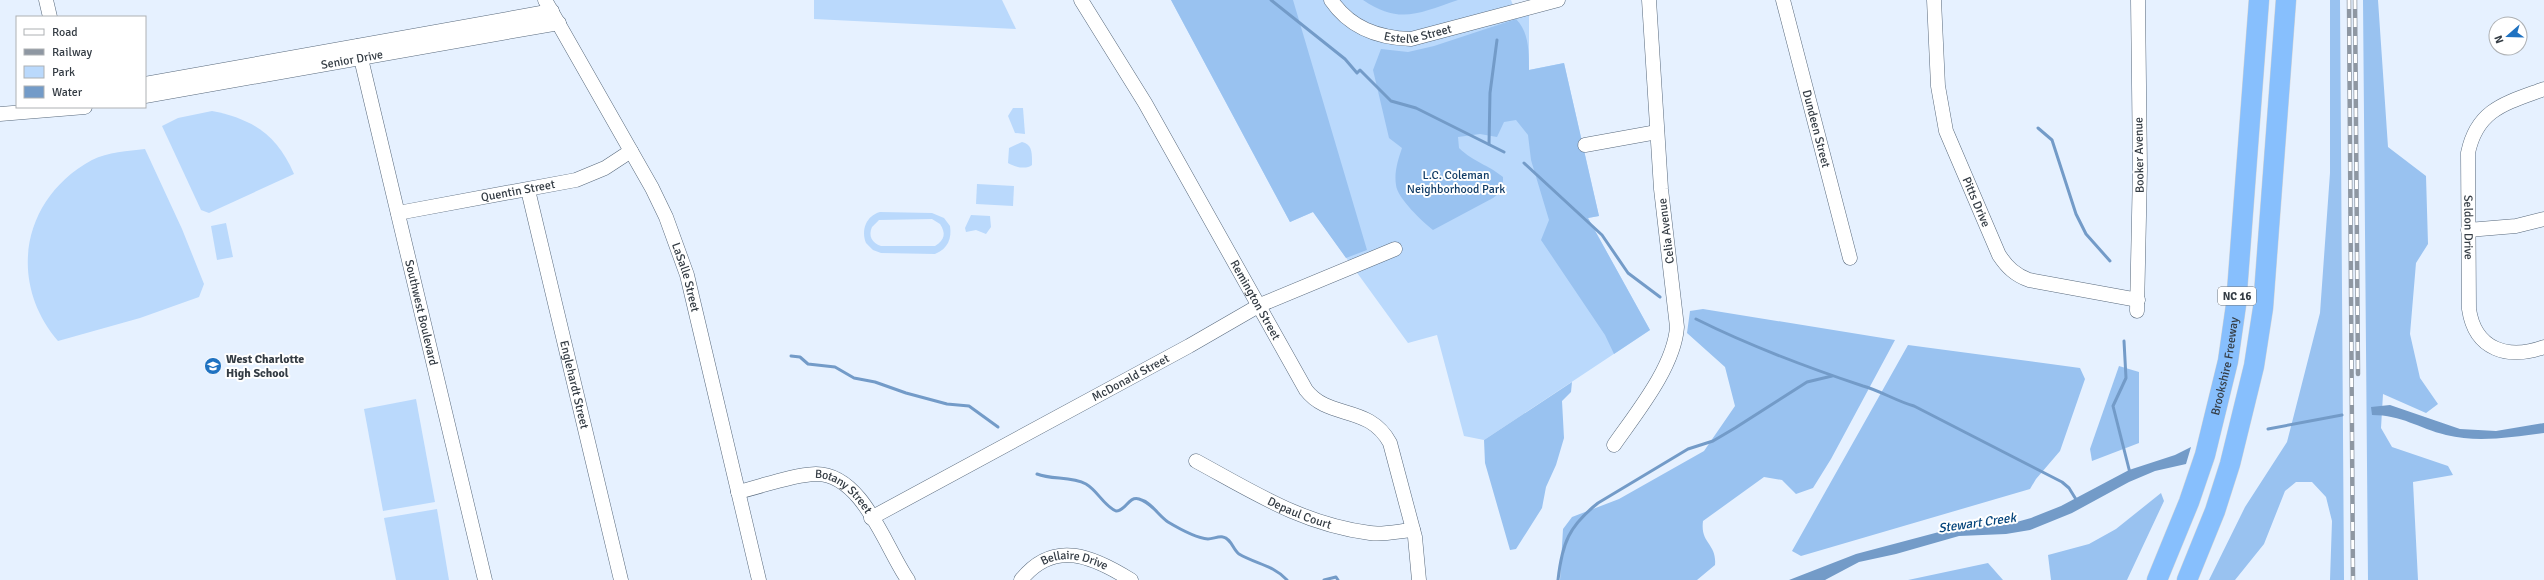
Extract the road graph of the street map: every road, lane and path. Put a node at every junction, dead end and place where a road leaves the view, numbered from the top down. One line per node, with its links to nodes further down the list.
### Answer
1 (46, 0): 12 (street)
2 (1081, 0): 29 (street, Remington Street)
3 (1331, 0): 4 (street, Estelle Street)
4 (1558, 0)
5 (1649, 0): 20 (street, Celia Avenue)
6 (1783, 0): 28 (street, Dundeen Street)
7 (1934, 0): 30 (street, Pitts Drive)
8 (2138, 0): 30 (street, Booker Avenue)
9 (2259, 0): 44 (highway, Brookshire Freeway / NC 16)
10 (2286, 0): 45 (highway, NC 16)
11 (552, 12): 13 (street, Senior Drive); 22 (street, LaSalle Street)
12 (50, 16)
13 (360, 52): 14 (street, Senior Drive); 16 (street, Senior Drive); 24 (street, Southwest Boulevard)
14 (146, 84)
15 (2544, 89): 26 (street, Seldon Drive)
16 (146, 96)
17 (40, 108): 18 (street); 19 (street)
18 (76, 108)
19 (0, 114)
20 (1657, 132): 21 (street); 32 (street, Celia Avenue)
21 (1585, 145)
22 (631, 151): 23 (street, Quentin Street); 34 (street, LaSalle Street)
23 (528, 190): 24 (street, Quentin Street); 38 (street, Englehardt Street)
24 (398, 213): 37 (street, Southwest Boulevard)
25 (2544, 219): 26 (street)
26 (2468, 230): 31 (street, Seldon Drive)
27 (1395, 249): 29 (street, McDonald Street)
28 (1850, 258)
29 (1260, 305): 35 (street, McDonald Street); 36 (street, Remington Street)
30 (2138, 305)
31 (2544, 347)
32 (1614, 445)
33 (1196, 461): 36 (street, Depaul Court)
34 (738, 492): 35 (street, Botany Street); 39 (street, LaSalle Street)
35 (871, 518): 40 (street, Botany Street)
36 (1413, 530): 43 (street, Remington Street)
37 (485, 580)
38 (621, 580)
39 (759, 580)
40 (908, 580)
41 (1021, 580): 42 (street, Bellaire Drive)
42 (1131, 580)
43 (1419, 580)
44 (2157, 580)
45 (2187, 580)

